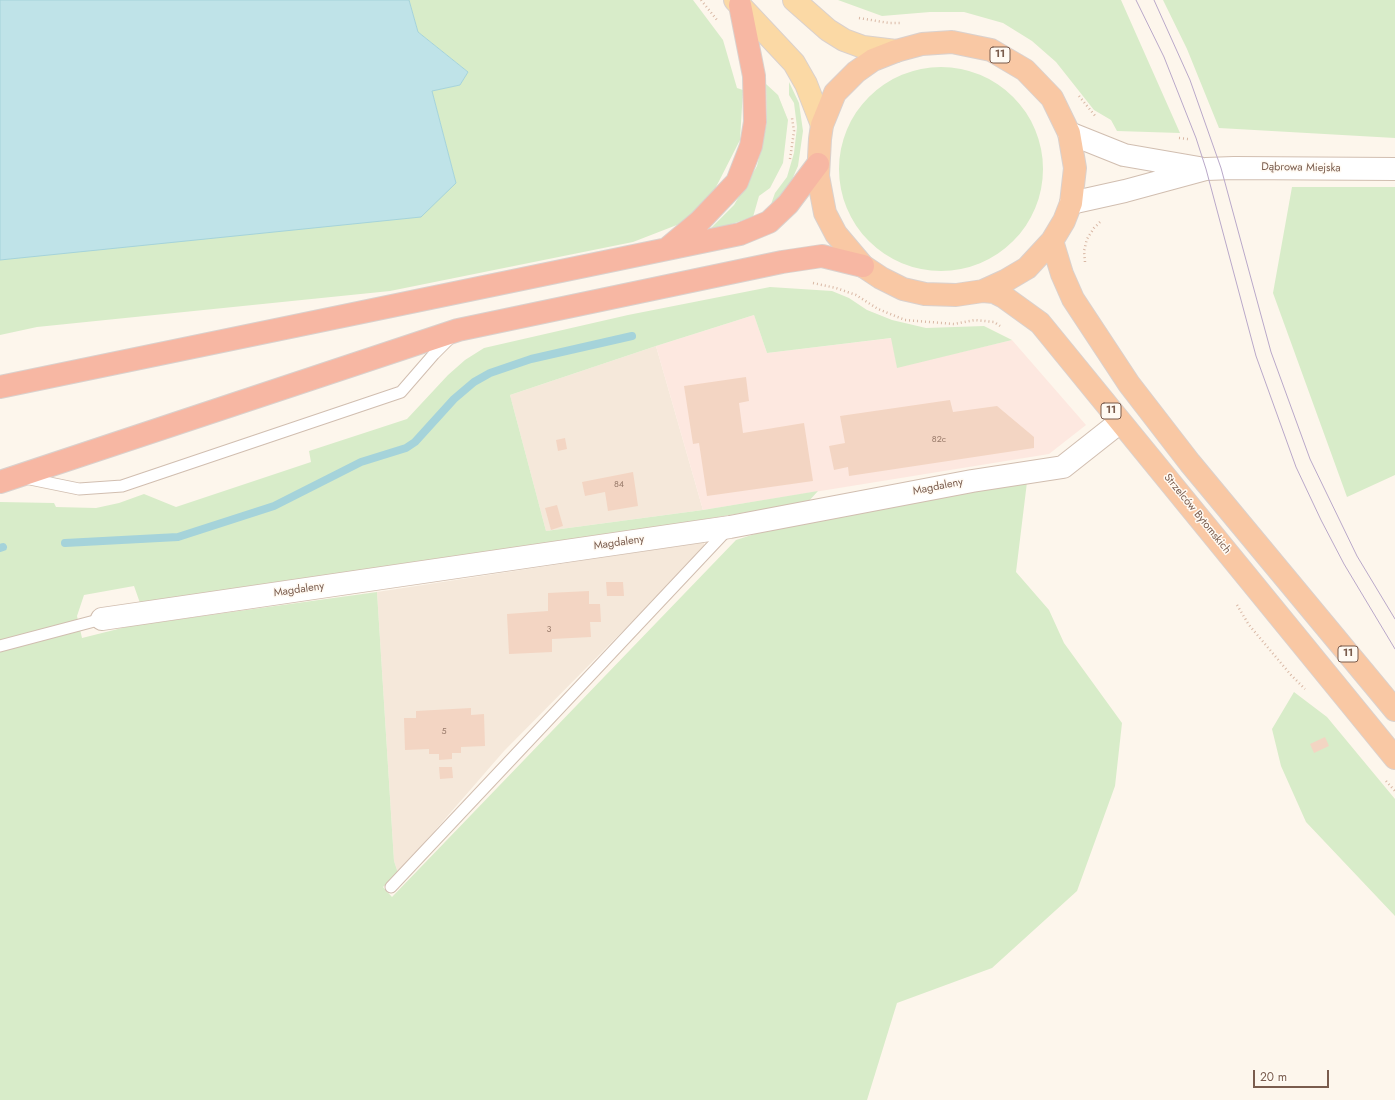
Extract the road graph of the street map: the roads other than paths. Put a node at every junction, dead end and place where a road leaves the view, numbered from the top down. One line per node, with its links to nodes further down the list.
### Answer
1 (794, 0): 3 (main road, 11)
2 (738, 2): 4 (main road, 11); 11 (highway)
3 (896, 51): 4 (highway, 11); 5 (highway, 11)
4 (822, 125): 6 (highway, 11)
5 (1069, 133): 7 (street, Dąbrowa Miejska); 9 (highway, 11)
6 (818, 164): 11 (highway); 12 (highway, 11)
7 (1206, 169): 8 (street, Dąbrowa Miejska); 9 (street, Dąbrowa Miejska)
8 (1395, 169)
9 (1071, 203): 10 (highway, 11)
10 (1052, 241): 13 (highway, 11); 21 (highway, 11)
11 (666, 250): 15 (highway)
12 (863, 266): 13 (highway, 11); 14 (highway)
13 (983, 291): 16 (highway, Strzelców Bytomskich / 11)
14 (458, 330): 17 (highway); 17 (lane)
15 (0, 387)
16 (1120, 422): 18 (street, Magdaleny); 22 (highway, Strzelców Bytomskich / 11)
17 (9, 479)
18 (730, 527): 19 (street, Magdaleny); 23 (lane)
19 (102, 618): 20 (lane)
20 (0, 646)
21 (1395, 710)
22 (1395, 758)
23 (391, 887)

